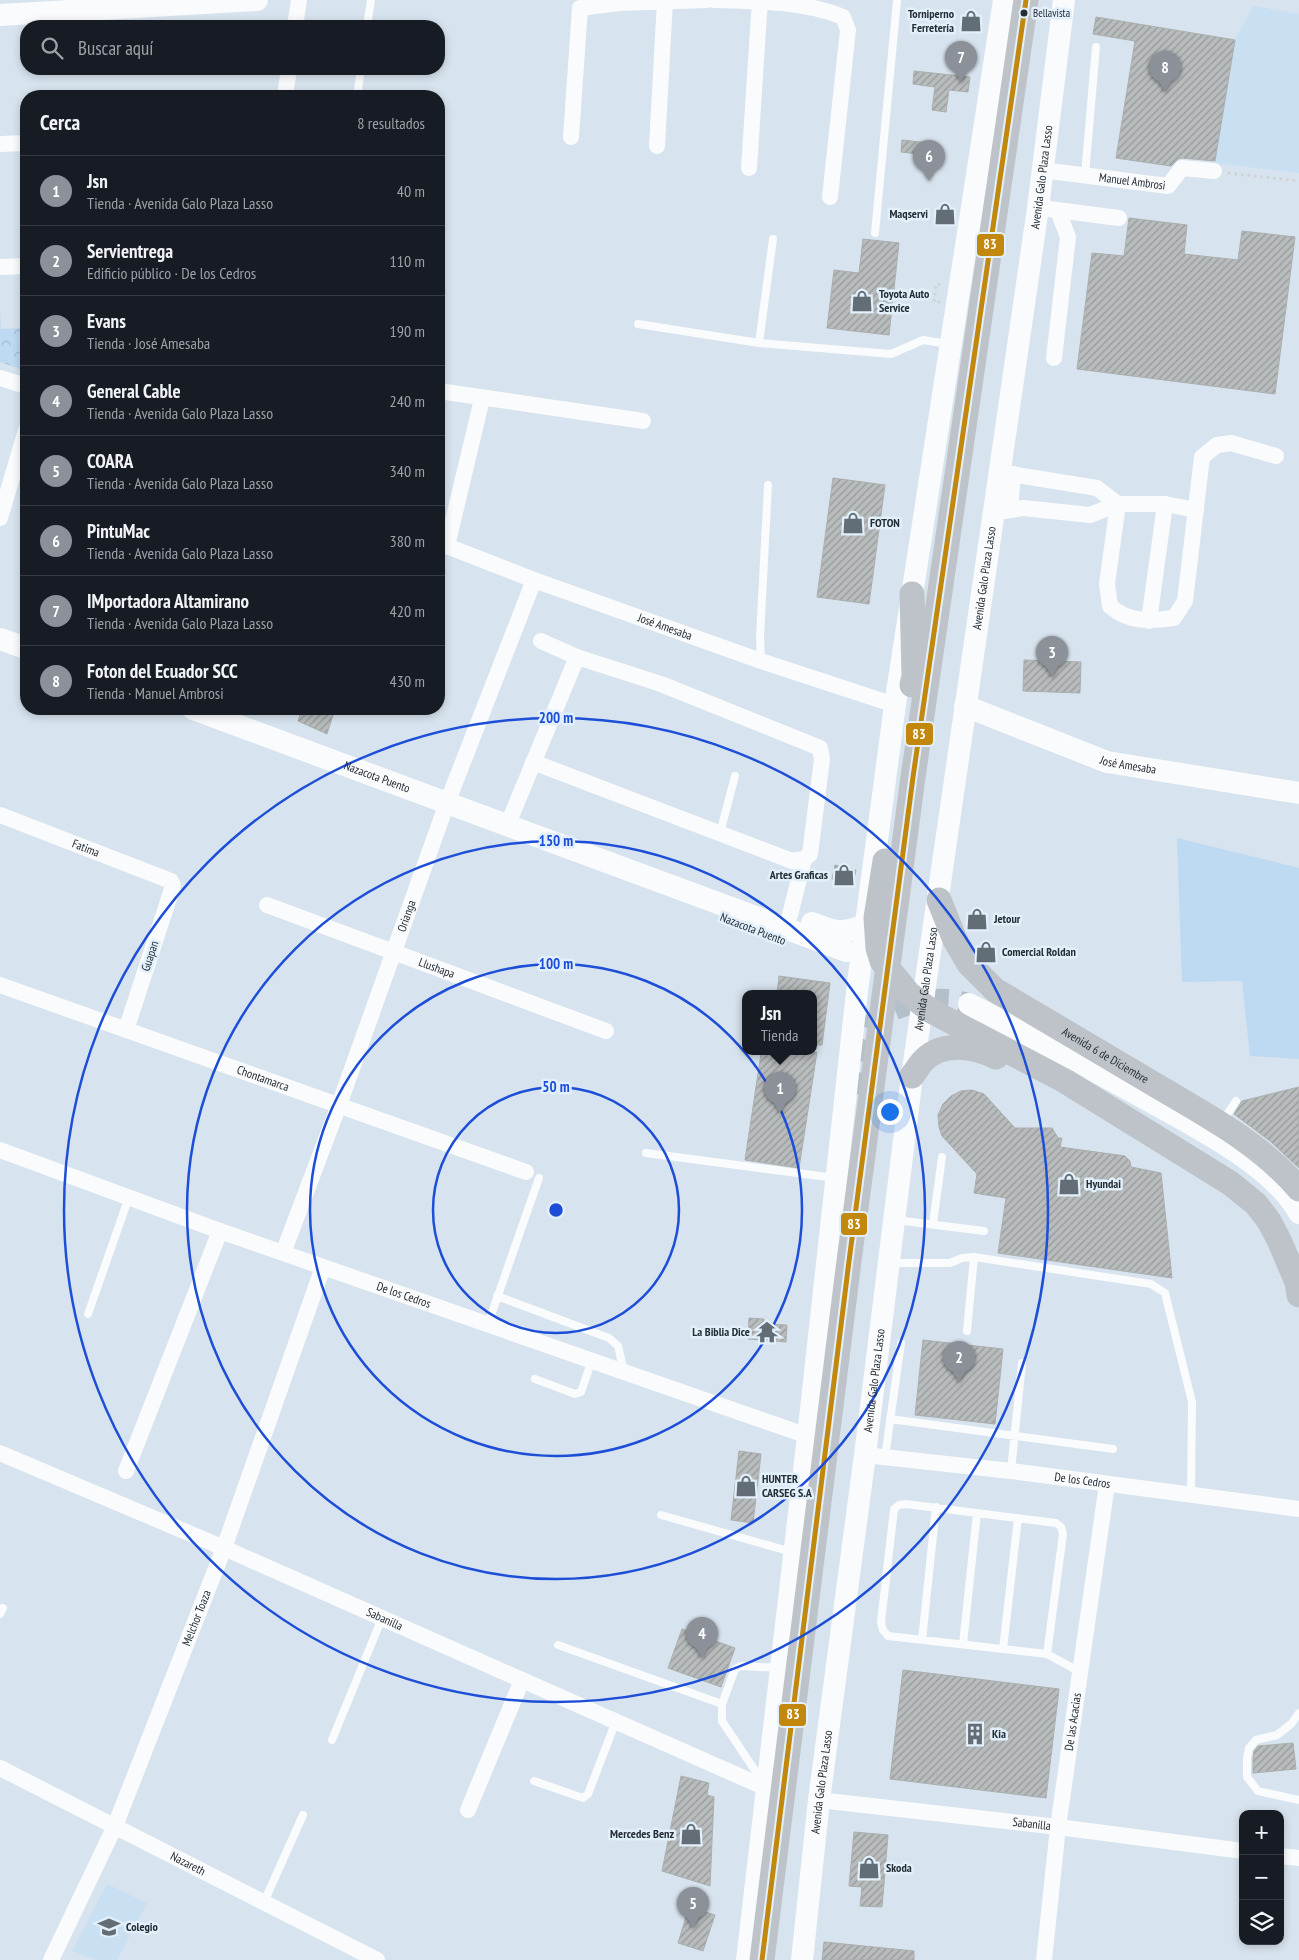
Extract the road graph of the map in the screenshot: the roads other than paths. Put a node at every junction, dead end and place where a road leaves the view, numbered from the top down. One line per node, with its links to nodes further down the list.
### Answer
1 (257, 0): 13 (main road)
2 (299, 0): 15 (street)
3 (371, 0): 16 (lane)
4 (707, 0): 11 (street)
5 (714, 0): 12 (street)
6 (897, 0): 33 (lane)
7 (1004, 0): 39 (main road)
8 (1026, 0): 168 (main road)
9 (1041, 0): 169 (main road, Avenida Galo Plaza Lasso)
10 (1064, 0): 27 (main road, Avenida Galo Plaza Lasso)
11 (665, 1): 22 (street); 25 (street)
12 (760, 1): 26 (street); 30 (street)
13 (80, 5): 14 (main road)
14 (0, 15)
15 (296, 20)
16 (369, 20)
17 (1096, 48): 29 (lane)
18 (288, 75): 20 (street)
19 (360, 75): 21 (lane)
20 (286, 90)
21 (359, 90)
22 (571, 137)
23 (20, 143): 24 (street)
24 (0, 144)
25 (657, 146)
26 (749, 168)
27 (1042, 170): 29 (street, Manuel Ambrosi); 31 (main road, Avenida Galo Plaza Lasso)
28 (1214, 171): 29 (street, Manuel Ambrosi)
29 (1085, 175)
30 (830, 197)
31 (1048, 210): 32 (street); 40 (street); 48 (main road, Avenida Galo Plaza Lasso)
32 (1119, 218)
33 (875, 233)
34 (773, 239): 38 (lane)
35 (20, 266): 36 (street)
36 (0, 267)
37 (638, 324): 38 (lane)
38 (759, 343): 39 (lane)
39 (950, 345): 58 (main road)
40 (1054, 358)
41 (0, 378): 42 (street)
42 (20, 384)
43 (445, 392): 44 (street)
44 (482, 399): 45 (street); 55 (street)
45 (643, 422)
46 (20, 450): 54 (street)
47 (1276, 456): 52 (street)
48 (1006, 473): 50 (street); 53 (main road, Avenida Galo Plaza Lasso)
49 (768, 485): 64 (lane)
50 (1118, 504): 51 (street); 53 (street); 59 (street)
51 (1165, 504): 52 (street); 59 (street)
52 (1196, 510): 59 (street)
53 (1001, 512): 66 (main road, Avenida Galo Plaza Lasso)
54 (0, 518)
55 (445, 537)
56 (445, 545): 57 (street, José Amesaba)
57 (534, 580): 64 (street, José Amesaba); 71 (street, Orianga)
58 (912, 594): 65 (main road); 93 (main road)
59 (1149, 621)
60 (0, 639): 62 (main road)
61 (541, 641): 63 (street)
62 (20, 646)
63 (577, 657): 68 (street); 76 (street)
64 (761, 661): 65 (street, José Amesaba)
65 (895, 705): 81 (main road)
66 (965, 706): 70 (main road, José Amesaba); 78 (main road, Avenida Galo Plaza Lasso)
67 (209, 715): 71 (main road, Nazacota Puento)
68 (533, 762): 73 (street); 74 (street)
69 (735, 776): 74 (lane)
70 (1299, 793)
71 (447, 803): 73 (main road, Nazacota Puento); 83 (street, Orianga)
72 (0, 814): 77 (street, Fatima)
73 (508, 824): 75 (main road, Nazacota Puento)
74 (720, 833): 76 (street)
75 (562, 844): 80 (main road); 82 (main road, Nazacota Puento); 84 (main road, Nazacota Puento)
76 (804, 859): 80 (street)
77 (173, 883): 87 (street, Guapan)
78 (938, 900): 89 (main road, Avenida Galo Plaza Lasso); 94 (main road, Avenida 6 de Diciembre)
79 (267, 905): 83 (street, Llushapa)
80 (790, 915): 81 (main road)
81 (866, 925): 84 (main road)
82 (846, 951)
83 (394, 954): 88 (street, Llushapa); 92 (street, Orianga)
84 (858, 983): 99 (main road)
85 (0, 985): 87 (street, Chontamarca)
86 (969, 1004): 102 (main road, Avenida 6 de Diciembre)
87 (126, 1030): 92 (street, Chontamarca)
88 (606, 1031)
89 (912, 1076): 93 (main road); 103 (main road, Avenida Galo Plaza Lasso)
90 (856, 1094): 113 (main road)
91 (1236, 1101): 94 (lane)
92 (339, 1105): 98 (street, Chontamarca); 107 (street, Orianga)
93 (1126, 1120): 111 (main road)
94 (1221, 1124): 100 (main road, Avenida 6 de Diciembre)
95 (0, 1150): 101 (street, De los Cedros)
96 (646, 1153): 99 (lane)
97 (942, 1157): 104 (lane)
98 (533, 1175): 112 (lane)
99 (835, 1178): 113 (main road)
100 (1299, 1189)
101 (129, 1198): 105 (street, De los Cedros); 114 (lane)
102 (1299, 1212)
103 (894, 1220): 104 (lane); 109 (main road, Avenida Galo Plaza Lasso)
104 (933, 1224): 106 (lane)
105 (220, 1231): 107 (street, De los Cedros); 129 (street)
106 (984, 1231)
107 (283, 1253): 110 (street, De los Cedros)
108 (974, 1257): 109 (lane); 116 (lane); 131 (lane)
109 (889, 1263): 127 (main road, Avenida Galo Plaza Lasso)
110 (323, 1267): 115 (street, De los Cedros); 137 (street, Melchor Toaza)
111 (1299, 1295)
112 (497, 1296): 115 (lane); 120 (lane)
113 (822, 1312): 123 (main road)
114 (88, 1314)
115 (488, 1324): 118 (street, De los Cedros)
116 (967, 1331)
117 (901, 1343): 122 (lane)
118 (592, 1360): 120 (street, De los Cedros); 121 (lane)
119 (1022, 1363): 124 (lane)
120 (624, 1372): 123 (street, De los Cedros)
121 (535, 1379)
122 (890, 1419): 124 (lane); 127 (lane)
123 (808, 1436): 138 (main road)
124 (1015, 1436): 125 (lane); 128 (lane)
125 (1113, 1449)
126 (0, 1453): 137 (street, Sabanilla)
127 (875, 1456): 128 (street, De los Cedros); 155 (main road, Avenida Galo Plaza Lasso)
128 (1011, 1471): 130 (street, De los Cedros)
129 (126, 1472)
130 (1107, 1484): 131 (street, De los Cedros); 146 (street, De las Acacias)
131 (1191, 1494): 133 (street, De los Cedros)
132 (936, 1507): 134 (lane); 140 (lane); 140 (lane)
133 (1299, 1509)
134 (977, 1513): 136 (lane); 141 (lane)
135 (661, 1515): 138 (lane)
136 (1018, 1518): 143 (lane); 144 (lane)
137 (224, 1548): 139 (street, Sabanilla); 159 (street, Melchor Toaza)
138 (794, 1553): 145 (main road)
139 (382, 1618): 147 (street, Sabanilla); 151 (lane)
140 (922, 1640): 141 (lane)
141 (963, 1644): 143 (lane)
142 (558, 1645): 148 (lane)
143 (1003, 1649): 144 (lane)
144 (1047, 1654): 146 (lane)
145 (781, 1668): 148 (lane); 154 (main road)
146 (1080, 1672): 160 (street, De las Acacias)
147 (522, 1680): 150 (street, Sabanilla); 157 (street)
148 (722, 1704): 154 (lane)
149 (1299, 1714): 156 (lane)
150 (616, 1722): 153 (lane); 154 (street, Sabanilla)
151 (332, 1740)
152 (0, 1768): 159 (street, Nazareth)
153 (534, 1781)
154 (766, 1788): 167 (main road)
155 (819, 1800): 160 (street, Sabanilla); 170 (main road, Avenida Galo Plaza Lasso)
156 (1299, 1800)
157 (468, 1810)
158 (303, 1815): 164 (lane)
159 (115, 1826): 164 (street, Nazareth); 166 (street, Melchor Toaza)
160 (1058, 1827): 161 (street, Sabanilla); 171 (street, De las Acacias)
161 (1239, 1850)
162 (1284, 1856): 163 (street)
163 (1299, 1858)
164 (264, 1902): 165 (street, Nazareth)
165 (369, 1958)
166 (51, 1960)
167 (747, 1960)
168 (762, 1960)
169 (780, 1960)
170 (802, 1960)
171 (1044, 1960)

